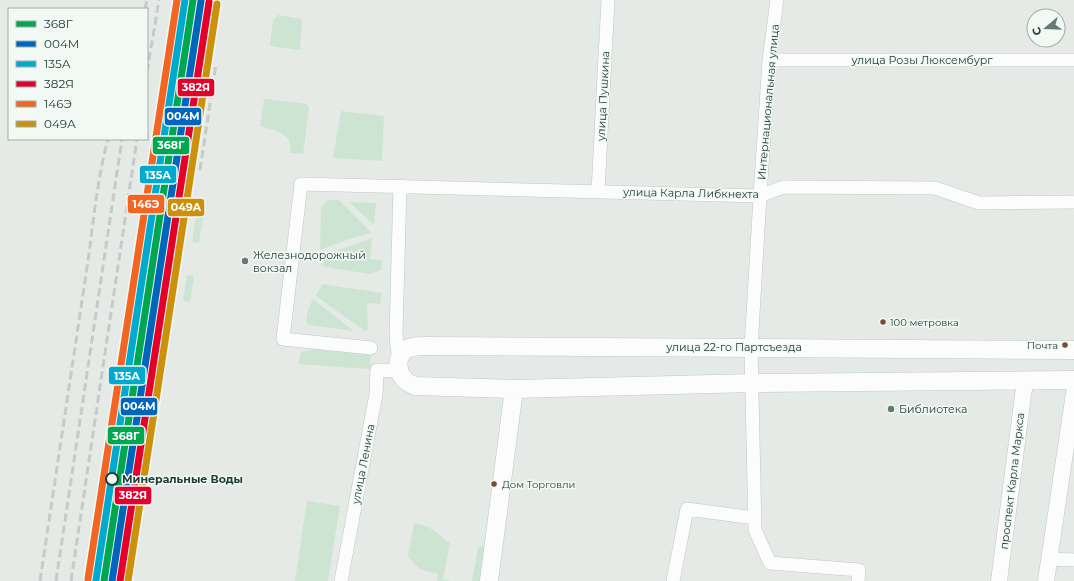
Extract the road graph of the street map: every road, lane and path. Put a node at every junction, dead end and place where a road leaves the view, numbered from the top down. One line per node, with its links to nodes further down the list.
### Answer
1 (608, 0): 6 (street, улица Пушкина)
2 (777, 0): 3 (street, Интернациональная улица)
3 (769, 60): 4 (street, улица Розы Люксембург); 7 (street, Интернациональная улица)
4 (1074, 60)
5 (400, 186): 6 (street, улица Карла Либкнехта); 9 (street, улица Карла Либкнехта); 12 (street)
6 (598, 191): 7 (street, улица Карла Либкнехта)
7 (760, 196): 8 (street, улица Карла Либкнехта); 10 (street, Интернациональная улица)
8 (1074, 202)
9 (371, 348)
10 (751, 348): 11 (main road, улица 22-го Партсъезда); 12 (main road, улица 22-го Партсъезда); 15 (street, Интернациональная улица)
11 (1074, 350)
12 (400, 364): 16 (main road); 22 (street, улица Ленина)
13 (1026, 380): 14 (main road); 15 (main road); 25 (street, проспект Карла Маркса)
14 (1074, 380)
15 (752, 383): 16 (main road); 18 (street, Интернациональная улица)
16 (514, 389): 23 (main road)
17 (1074, 393): 19 (street)
18 (755, 518): 21 (street, Интернациональная улица); 24 (street)
19 (1049, 559): 20 (street); 26 (street)
20 (1074, 560)
21 (859, 576)
22 (341, 581)
23 (489, 581)
24 (673, 581)
25 (999, 581)
26 (1046, 581)

